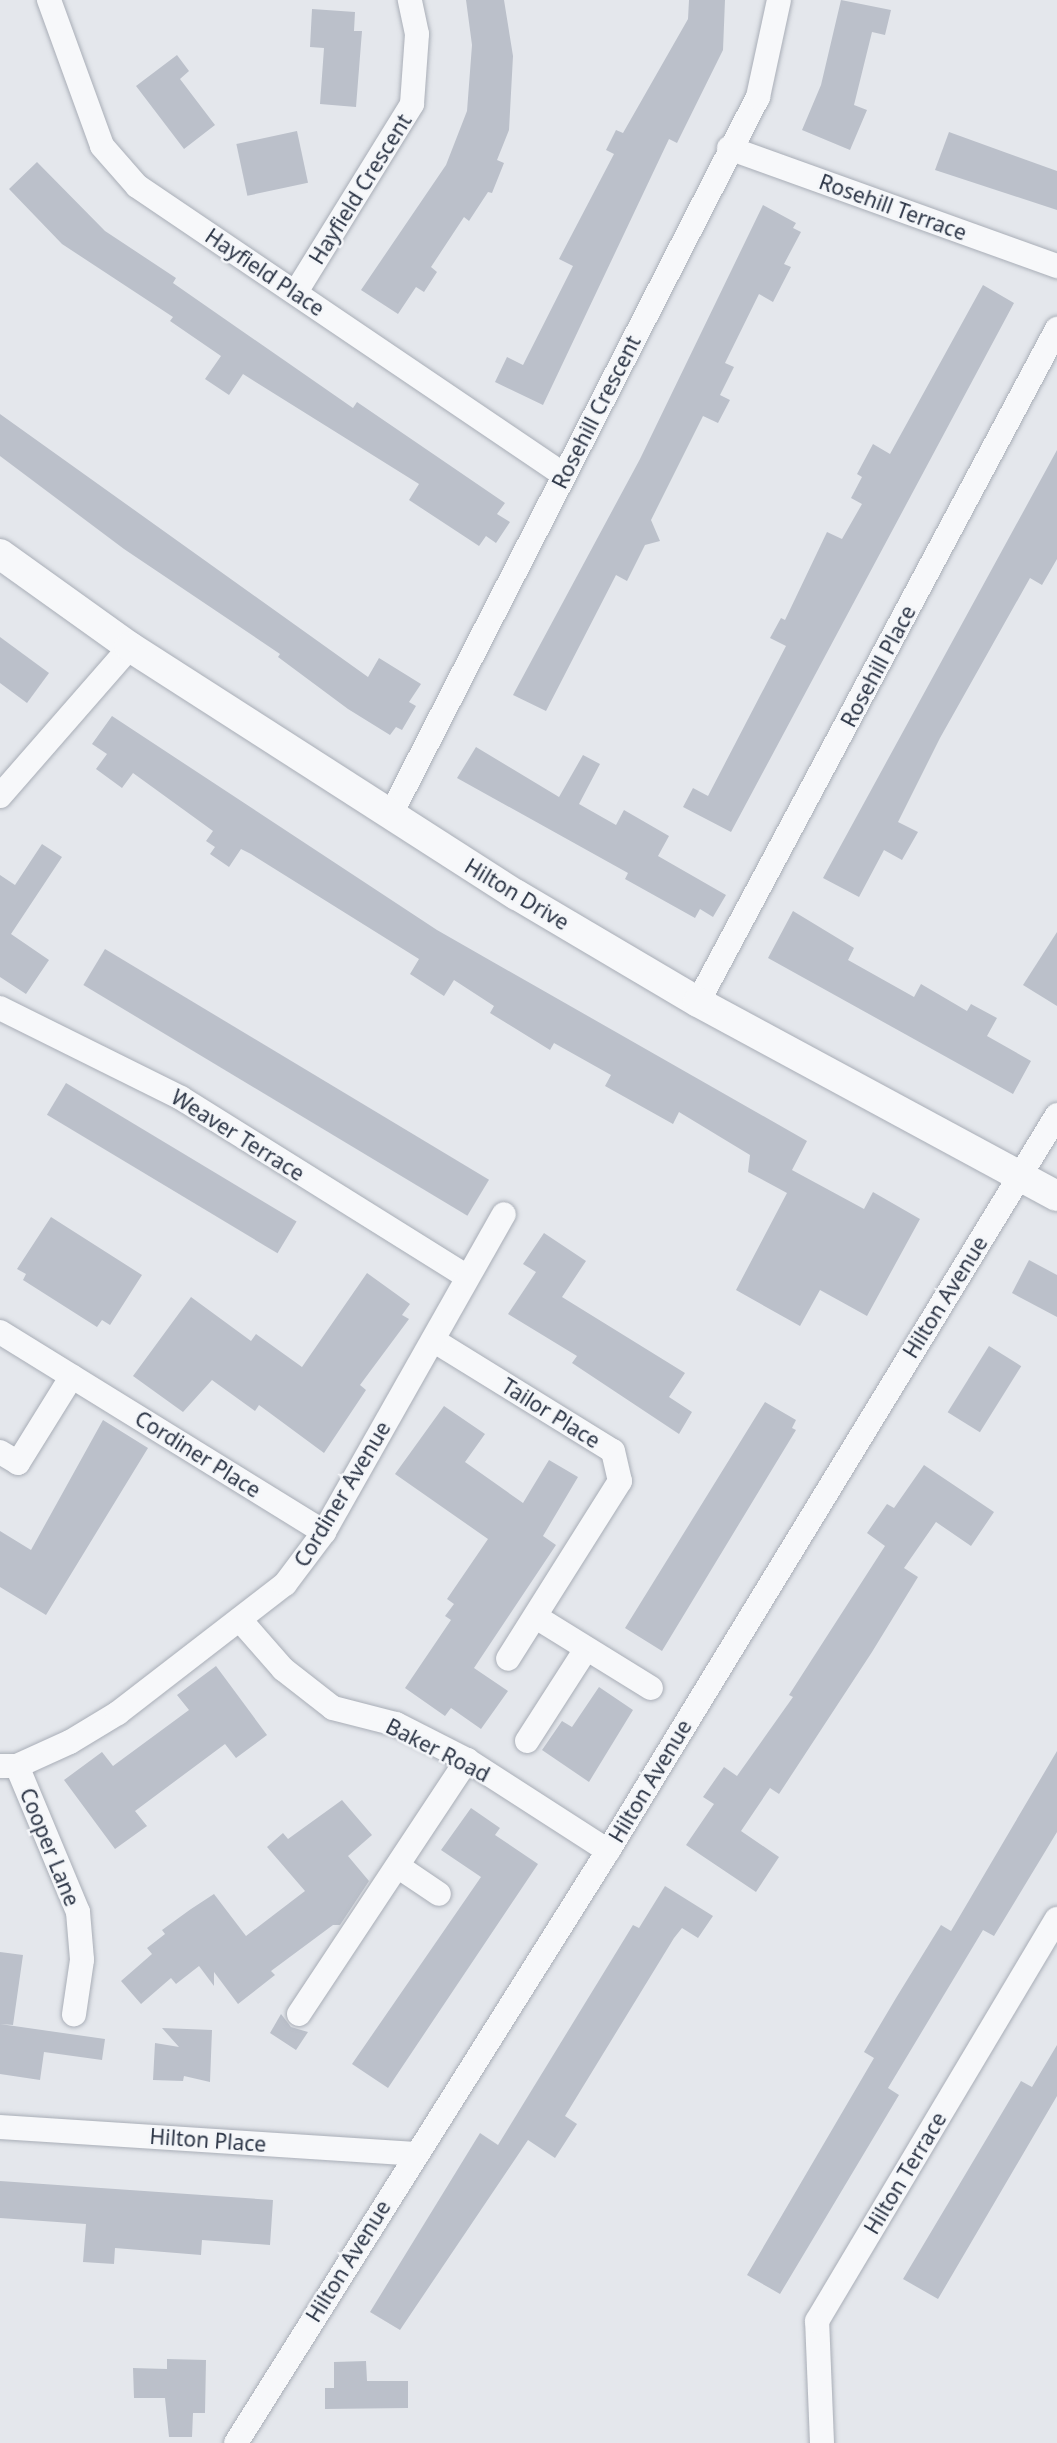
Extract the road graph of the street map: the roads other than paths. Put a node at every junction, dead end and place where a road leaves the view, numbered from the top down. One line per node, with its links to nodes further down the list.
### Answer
1 (49, 0): 6 (street, Hayfield Place)
2 (410, 0): 6 (street, Hayfield Crescent)
3 (779, 0): 4 (street, Rosehill Crescent)
4 (729, 148): 5 (street, Rosehill Terrace); 8 (street, Rosehill Crescent)
5 (1057, 266)
6 (296, 292): 8 (street, Hayfield Place)
7 (1057, 329): 13 (street, Rosehill Place)
8 (564, 475): 12 (street, Rosehill Crescent)
9 (0, 554): 10 (street, Hilton Drive)
10 (130, 647): 11 (street); 12 (street, Hilton Drive)
11 (0, 796)
12 (390, 816): 13 (street, Hilton Drive)
13 (698, 1002): 16 (street, Hilton Drive)
14 (0, 1008): 19 (street, Weaver Terrace)
15 (1057, 1115): 16 (street, Hilton Avenue)
16 (1020, 1176): 17 (street, Hilton Drive); 33 (street, Hilton Avenue)
17 (1057, 1196)
18 (504, 1214): 19 (street, Cordiner Avenue)
19 (467, 1277): 21 (street, Cordiner Avenue)
20 (0, 1332): 22 (street, Cordiner Place)
21 (433, 1340): 24 (street, Cordiner Avenue); 25 (street, Tailor Place)
22 (72, 1376): 23 (street); 24 (street, Cordiner Place)
23 (0, 1452)
24 (324, 1532): 26 (street, Cordiner Avenue)
25 (536, 1617): 27 (street); 28 (street, Tailor Place)
26 (241, 1621): 31 (street, Baker Road); 32 (street, Cordiner Avenue)
27 (586, 1649): 29 (street); 30 (street)
28 (508, 1659)
29 (651, 1688)
30 (527, 1741)
31 (467, 1760): 33 (street, Baker Road); 34 (street)
32 (9, 1766): 37 (street, Cooper Lane)
33 (608, 1851): 40 (street, Hilton Avenue)
34 (399, 1867): 35 (street); 38 (street)
35 (439, 1894)
36 (1057, 1919): 42 (street, Hilton Terrace)
37 (74, 2014)
38 (299, 2014)
39 (0, 2127): 40 (street, Hilton Place)
40 (415, 2154): 41 (street, Hilton Avenue)
41 (236, 2443)
42 (822, 2443)

